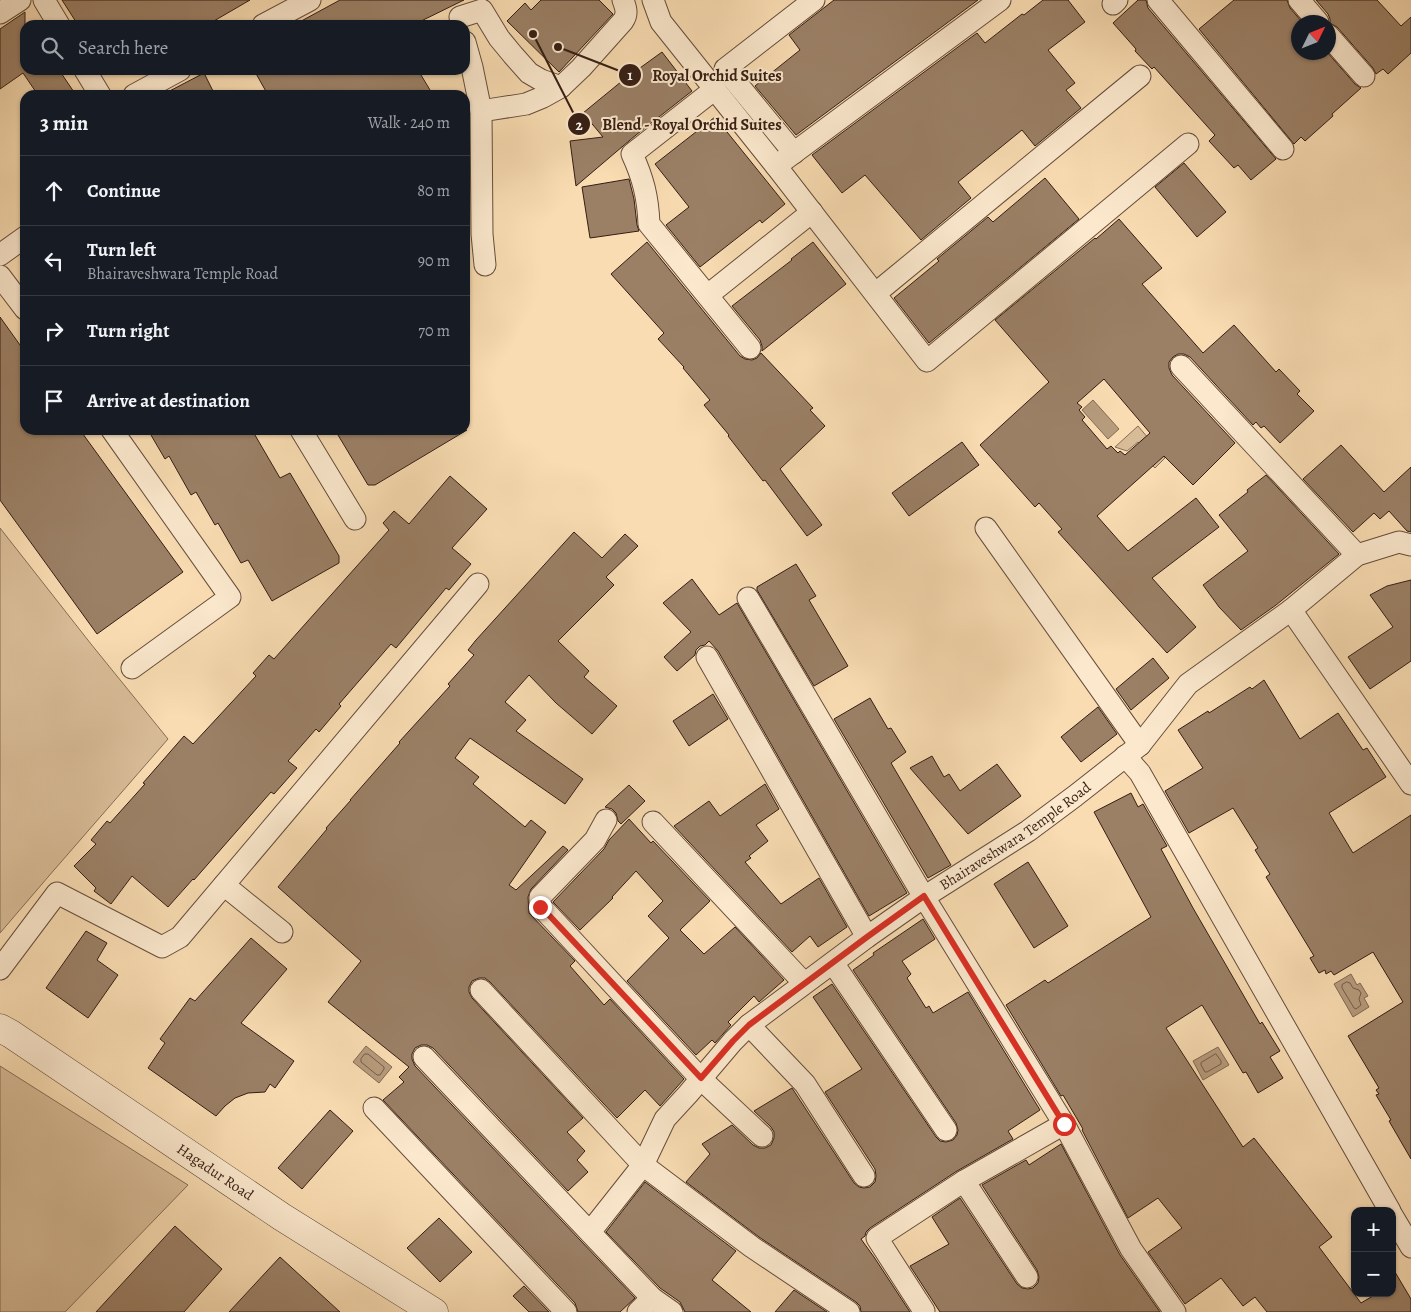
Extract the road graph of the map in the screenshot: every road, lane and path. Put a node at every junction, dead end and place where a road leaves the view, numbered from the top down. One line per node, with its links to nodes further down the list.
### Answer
1 (20, 0): 11 (street)
2 (44, 0): 14 (street)
3 (310, 0): 15 (street)
4 (623, 0): 22 (street)
5 (653, 0): 23 (street)
6 (814, 0): 29 (street)
7 (1000, 0): 29 (street)
8 (1158, 0): 28 (street)
9 (1299, 0): 13 (street)
10 (481, 5): 12 (street); 22 (street)
11 (0, 14)
12 (458, 14)
13 (1312, 15)
14 (56, 20)
15 (273, 20)
16 (1336, 44): 21 (street)
17 (470, 60): 26 (street)
18 (88, 75): 24 (street)
19 (171, 75): 25 (street)
20 (1140, 76): 36 (street)
21 (1364, 76)
22 (561, 87): 26 (street)
23 (715, 89): 30 (street); 37 (street)
24 (97, 90)
25 (143, 90)
26 (481, 111): 34 (street)
27 (1188, 144): 36 (street)
28 (1283, 149)
29 (794, 153): 30 (street)
30 (776, 166): 31 (street)
31 (812, 212): 36 (street); 37 (street)
32 (20, 241): 33 (street)
33 (0, 255)
34 (485, 265)
35 (0, 276): 38 (street)
36 (876, 293)
37 (708, 295): 39 (street)
38 (20, 302)
39 (750, 348)
40 (1181, 366): 46 (street)
41 (116, 435): 51 (street)
42 (304, 435): 43 (street)
43 (355, 519)
44 (986, 528): 52 (street)
45 (1411, 545): 46 (street, Bhairaveshwara Temple Road)
46 (1357, 555): 49 (street, Bhairaveshwara Temple Road)
47 (478, 584): 56 (street)
48 (748, 598): 57 (street)
49 (1291, 610): 52 (street, Bhairaveshwara Temple Road); 53 (street)
50 (707, 657): 59 (street)
51 (132, 668)
52 (1133, 750): 57 (street, Bhairaveshwara Temple Road); 75 (street)
53 (1411, 784)
54 (606, 820): 67 (street)
55 (653, 822): 62 (street)
56 (224, 885): 58 (street); 61 (street)
57 (924, 896): 59 (street, Bhairaveshwara Temple Road); 69 (street)
58 (282, 932)
59 (867, 937): 60 (street, Bhairaveshwara Temple Road)
60 (833, 963): 62 (street, Bhairaveshwara Temple Road); 70 (street)
61 (0, 968)
62 (804, 983): 64 (street, Bhairaveshwara Temple Road)
63 (481, 990): 72 (street)
64 (749, 1025): 67 (street, Bhairaveshwara Temple Road); 73 (street)
65 (0, 1028): 81 (street, Hagadur Road)
66 (424, 1057): 77 (street)
67 (701, 1078): 71 (street); 72 (street, Bhairaveshwara Temple Road)
68 (374, 1108): 83 (street)
69 (1064, 1124): 74 (street); 86 (street)
70 (946, 1130)
71 (762, 1136)
72 (643, 1165): 77 (street, Bhairaveshwara Temple Road); 85 (street)
73 (864, 1176)
74 (964, 1181): 79 (street); 82 (street)
75 (1388, 1207)
76 (1396, 1222): 78 (street)
77 (590, 1232): 80 (street)
78 (1411, 1247)
79 (1027, 1277)
80 (645, 1305): 84 (street)
81 (426, 1310)
82 (924, 1311)
83 (566, 1312)
84 (672, 1312)
85 (849, 1312)
86 (1175, 1312)

